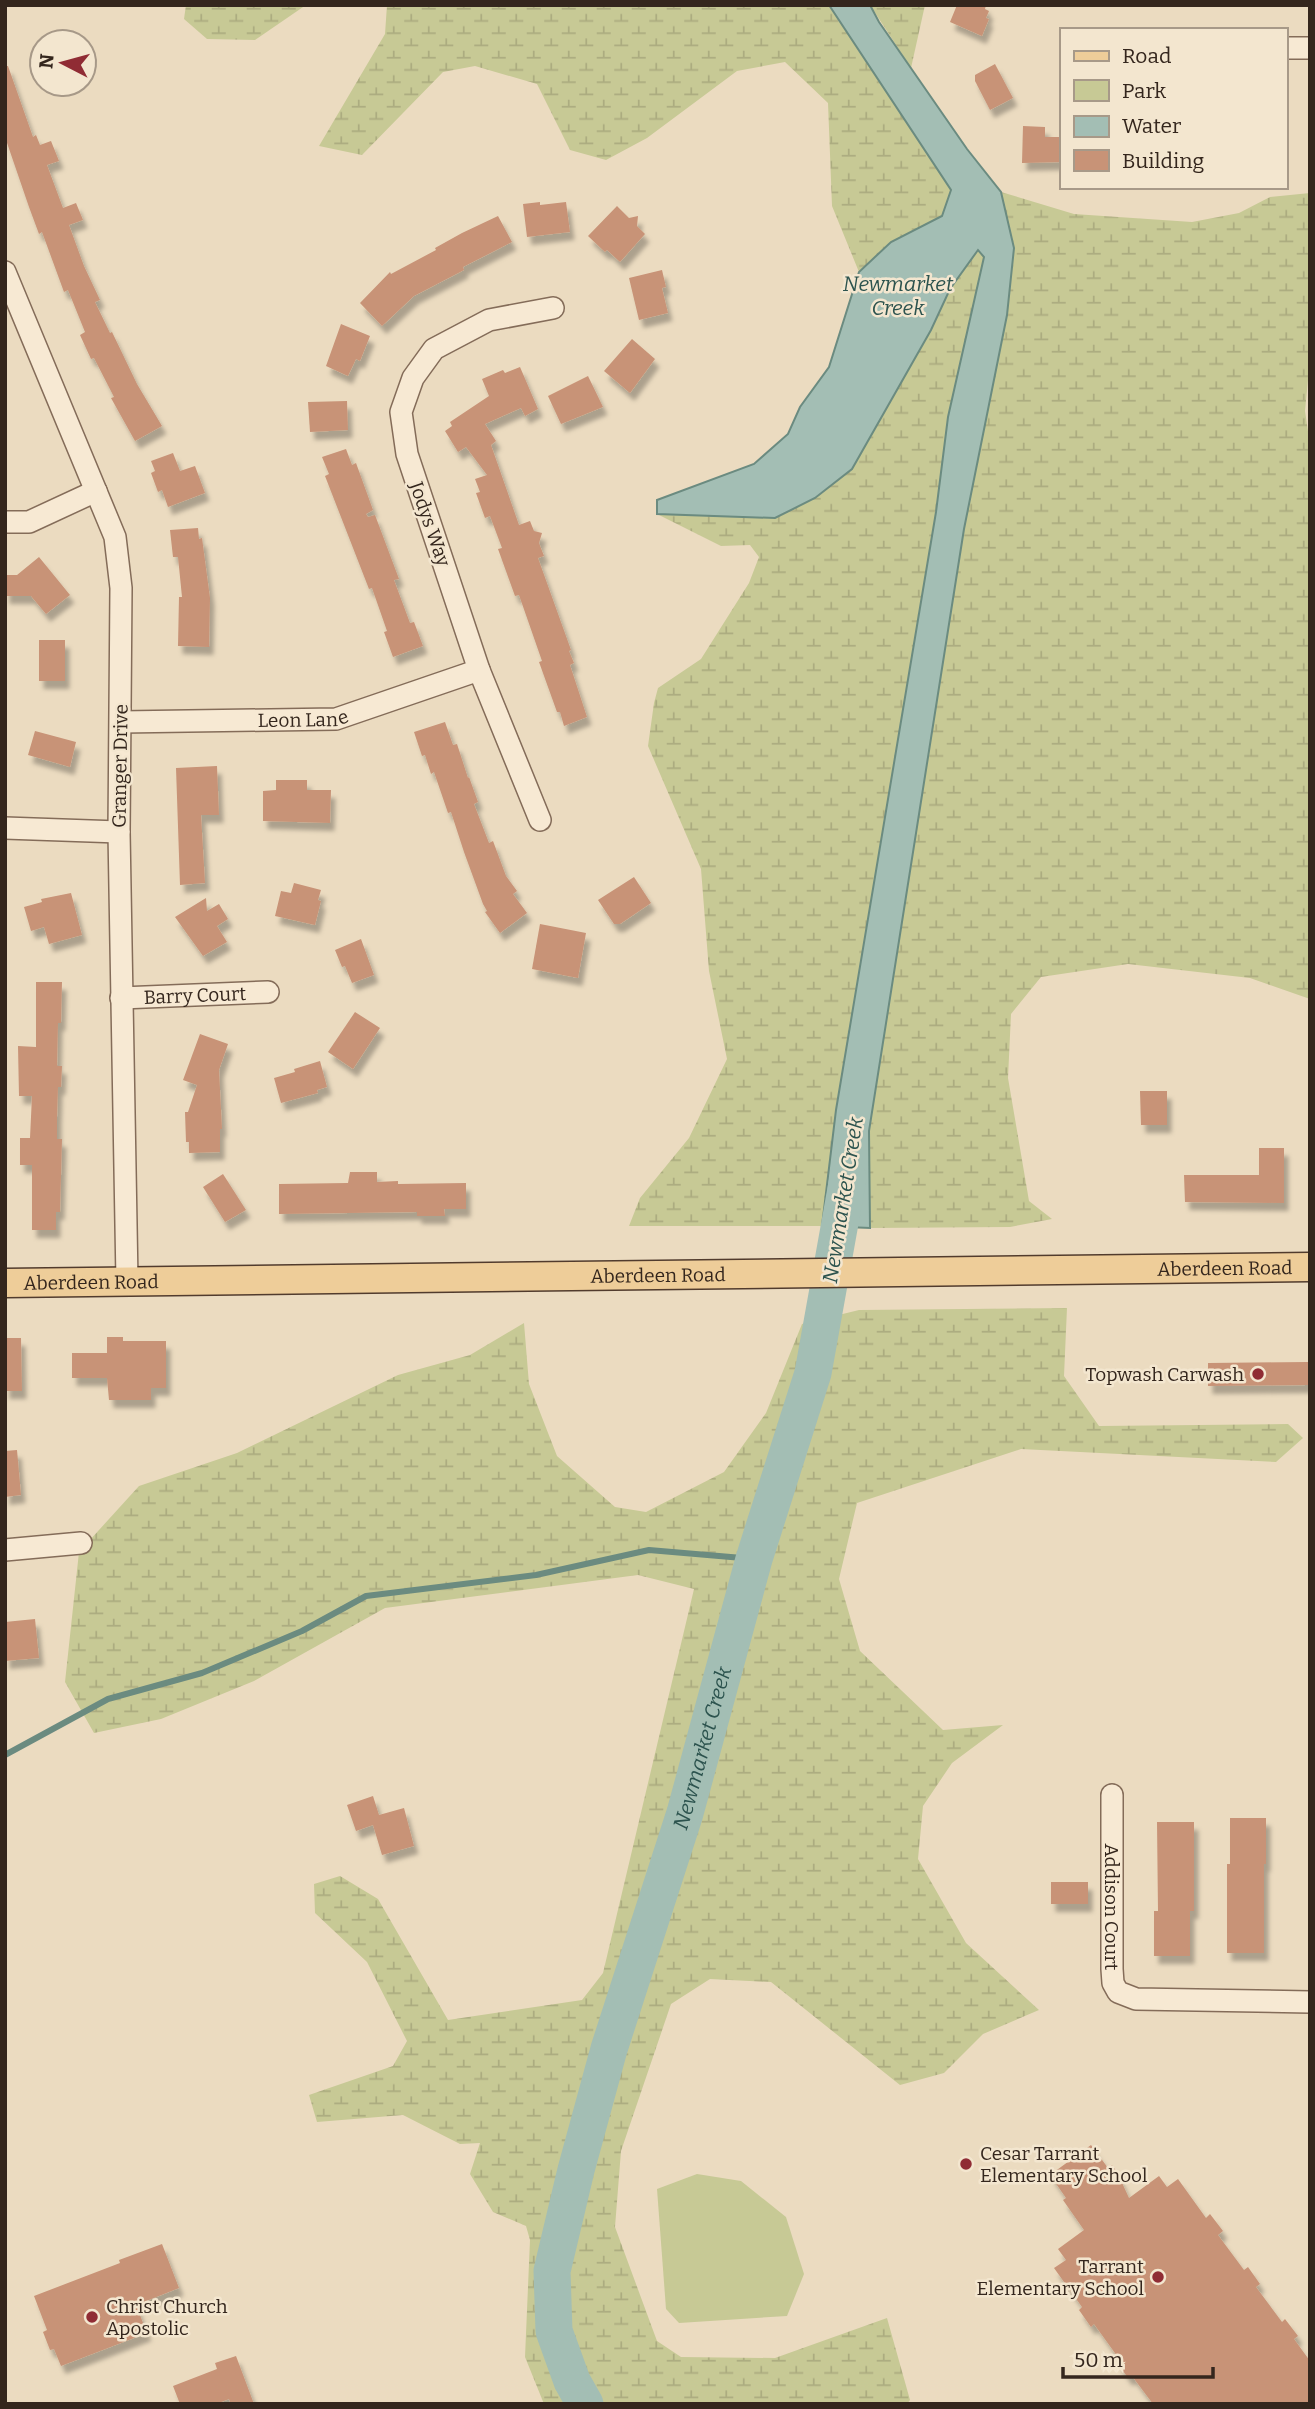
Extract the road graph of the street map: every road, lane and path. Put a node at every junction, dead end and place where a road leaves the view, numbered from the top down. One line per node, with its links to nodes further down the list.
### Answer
1 (1287, 48): 2 (street)
2 (1310, 48)
3 (5, 272): 5 (street, Granger Drive)
4 (554, 308): 7 (street, Jodys Way)
5 (96, 491): 6 (street); 8 (street, Granger Drive)
6 (5, 522)
7 (479, 670): 8 (street, Leon Lane); 9 (street, Jodys Way)
8 (121, 722): 11 (street, Granger Drive)
9 (540, 820)
10 (5, 828): 11 (street)
11 (119, 832): 13 (street, Granger Drive)
12 (268, 992): 13 (street, Barry Court)
13 (121, 999): 15 (street, Granger Drive)
14 (1310, 1266): 15 (main road, Aberdeen Road)
15 (127, 1281): 16 (main road, Aberdeen Road)
16 (5, 1283)
17 (80, 1543): 18 (street)
18 (5, 1550)
19 (1112, 1796): 20 (street, Addison Court)
20 (1310, 2002)

